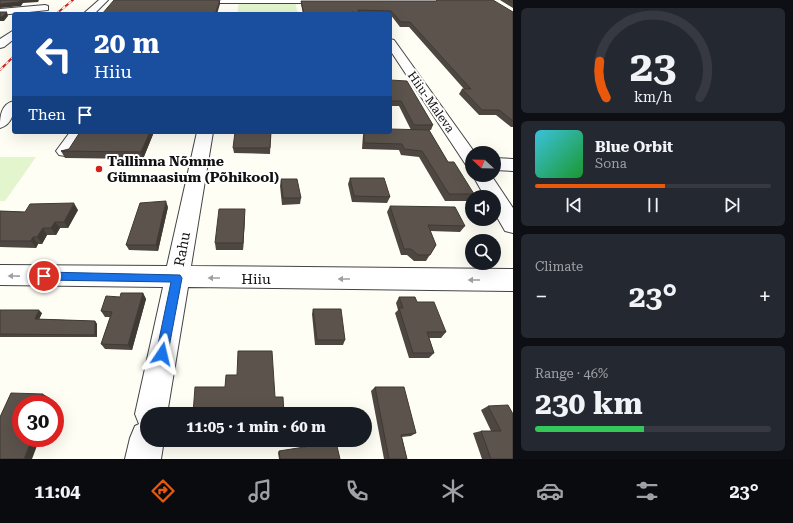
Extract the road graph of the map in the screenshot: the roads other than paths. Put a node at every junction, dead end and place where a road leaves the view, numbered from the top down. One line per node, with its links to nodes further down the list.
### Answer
1 (104, 0): 9 (street)
2 (151, 0): 5 (street)
3 (361, 0): 4 (street); 5 (street); 7 (street)
4 (435, 0)
5 (230, 4)
6 (44, 9): 8 (street)
7 (367, 9)
8 (0, 12)
9 (90, 12)
10 (12, 35): 11 (street)
11 (0, 45)
12 (392, 45): 18 (street, Hiiu-Maleva)
13 (12, 107): 14 (street)
14 (0, 122)
15 (77, 134): 17 (street)
16 (205, 134): 24 (street, Rahu)
17 (65, 151)
18 (465, 151)
19 (501, 164): 20 (street)
20 (513, 164)
21 (485, 182): 22 (street)
22 (513, 225)
23 (0, 275): 24 (street, Hiiu, one-way to 23)
24 (177, 278): 25 (street, Hiiu, one-way to 24); 26 (street, Rahu)
25 (513, 280)
26 (153, 407)
27 (145, 447): 28 (street)
28 (143, 459)

